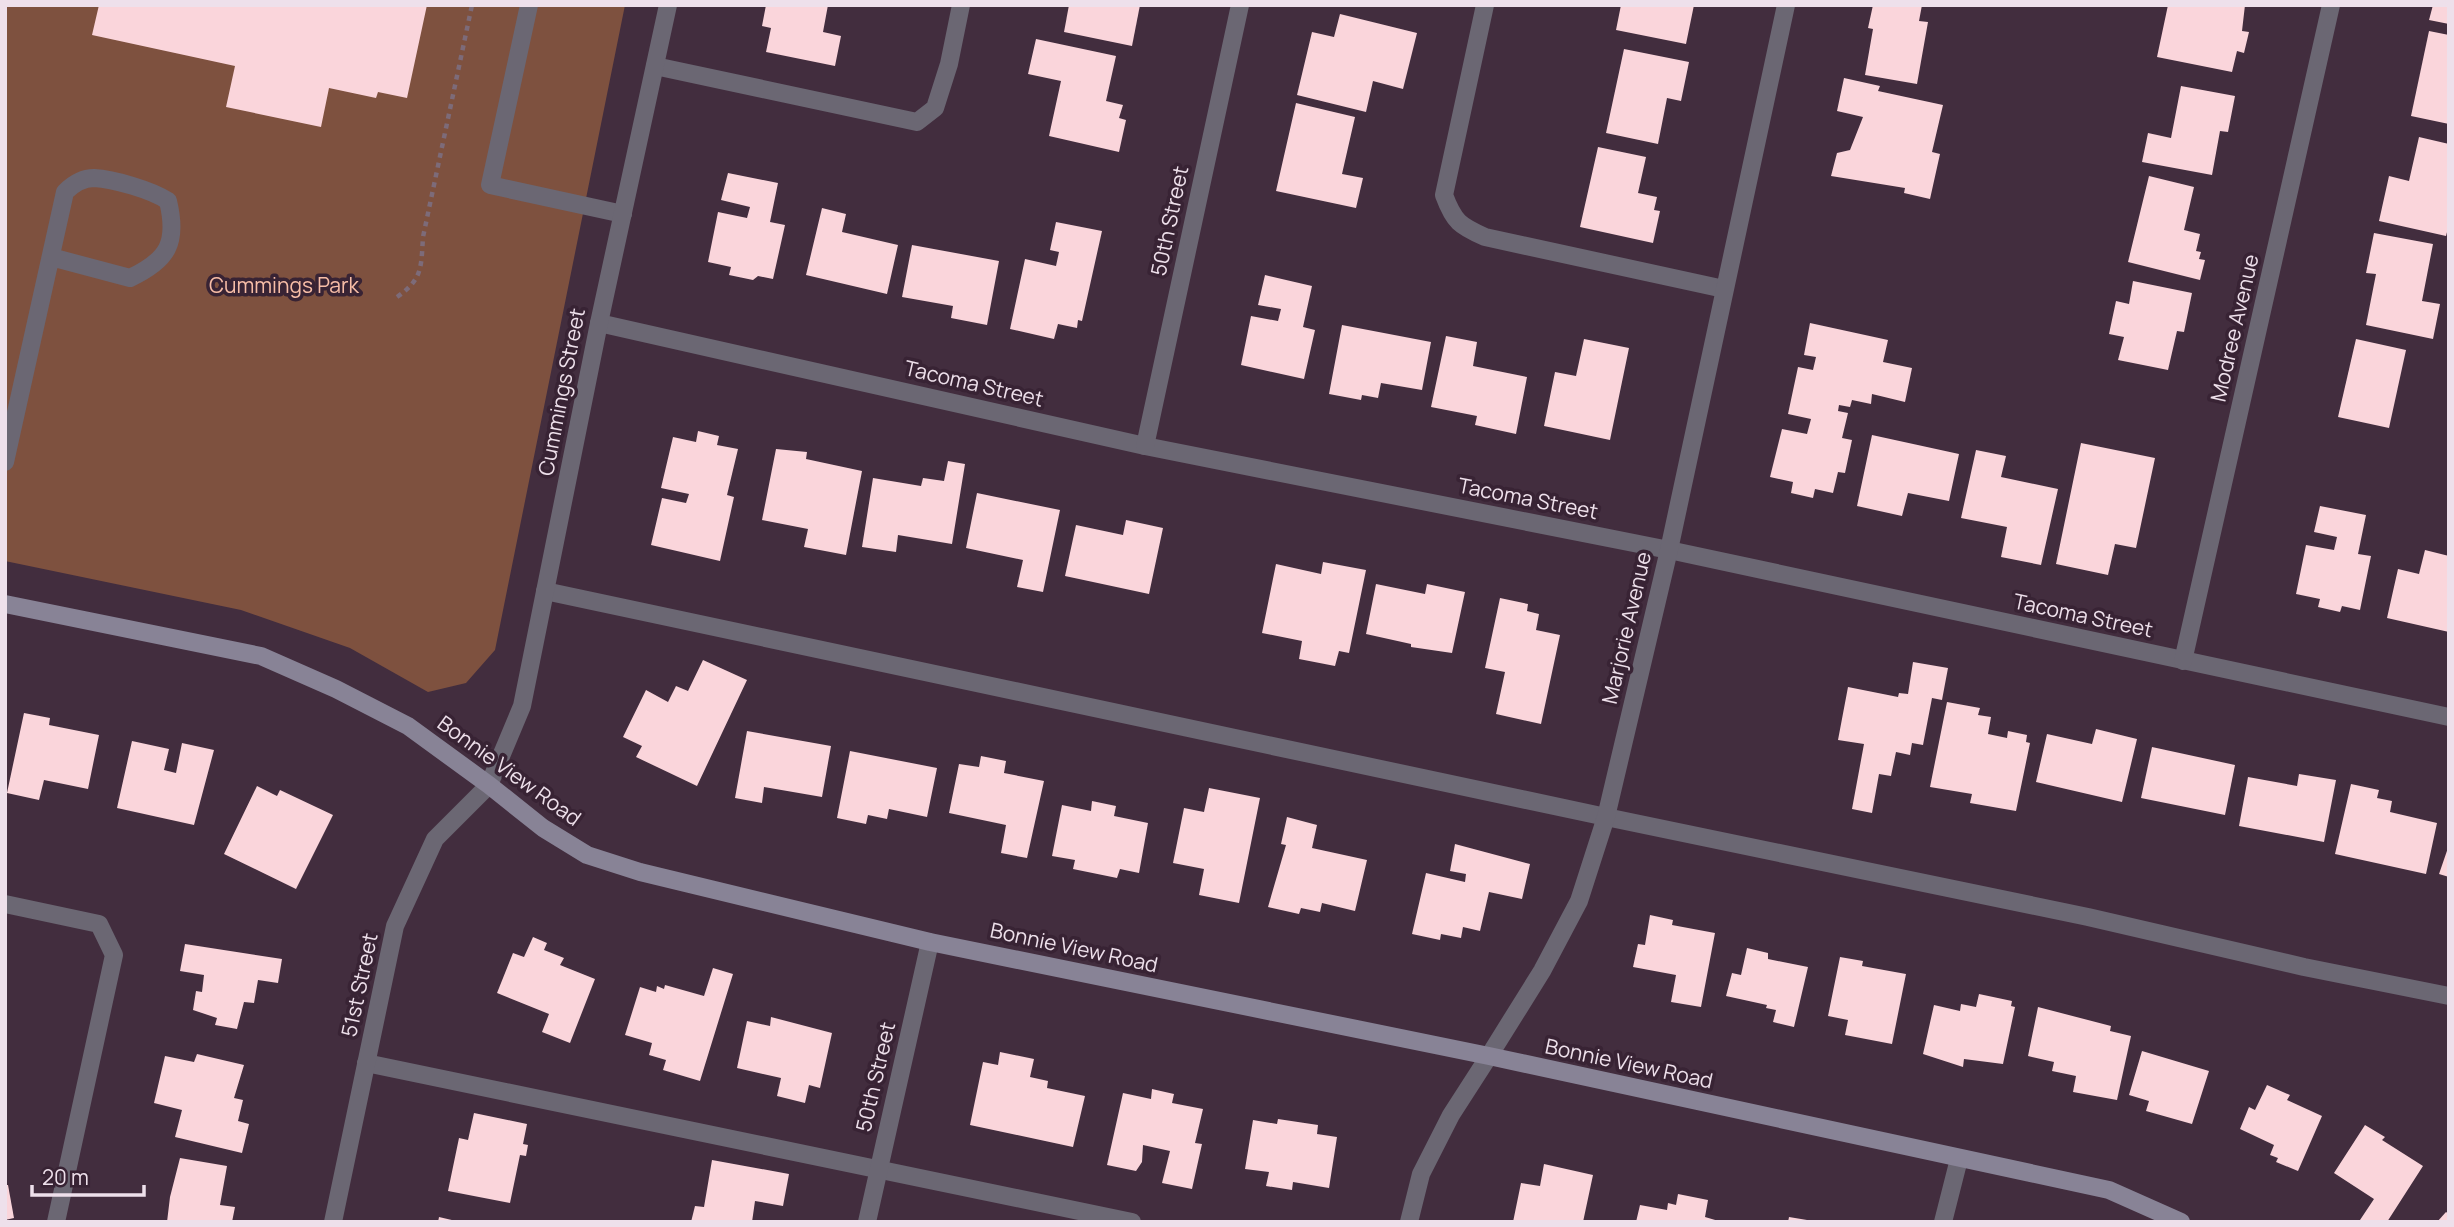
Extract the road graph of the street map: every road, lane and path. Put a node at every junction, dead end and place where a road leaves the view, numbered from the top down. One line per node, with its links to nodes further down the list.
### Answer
1 (472, 5): 13 (path)
2 (529, 5): 10 (street)
3 (668, 5): 9 (street, Cummings Street)
4 (961, 5): 9 (street)
5 (1240, 5): 15 (street, 50th Street)
6 (1485, 5): 12 (street)
7 (1786, 5): 12 (street, Marjorie Avenue)
8 (2331, 5): 20 (street, Modree Avenue)
9 (655, 66): 10 (street, Cummings Street)
10 (623, 214): 14 (street, Cummings Street)
11 (51, 257): 11 (street); 16 (street)
12 (1724, 289): 17 (street, Marjorie Avenue)
13 (397, 297)
14 (599, 323): 15 (street, Tacoma Street); 18 (street, Cummings Street)
15 (1145, 446): 17 (street, Tacoma Street)
16 (5, 462)
17 (1669, 550): 20 (street, Tacoma Street); 23 (street, Marjorie Avenue)
18 (545, 591): 22 (street, Cummings Street); 23 (street)
19 (5, 604): 22 (street, Bonnie View Road)
20 (2183, 661): 21 (street, Tacoma Street)
21 (2449, 718)
22 (489, 785): 25 (street, Bonnie View Road); 28 (street, 51st Street)
23 (1606, 817): 26 (street); 27 (street, Marjorie Avenue)
24 (5, 904): 31 (street)
25 (930, 942): 27 (street, Bonnie View Road); 30 (street, 50th Street)
26 (2449, 996)
27 (1489, 1056): 29 (street, Bonnie View Road); 35 (street, Marjorie Avenue)
28 (366, 1063): 30 (street); 32 (street, 51st Street)
29 (1959, 1159): 36 (street); 37 (street, Bonnie View Road)
30 (878, 1171): 33 (street, 50th Street); 34 (street)
31 (56, 1222)
32 (333, 1222)
33 (867, 1222)
34 (1132, 1222)
35 (1409, 1222)
36 (1944, 1222)
37 (2181, 1222)

